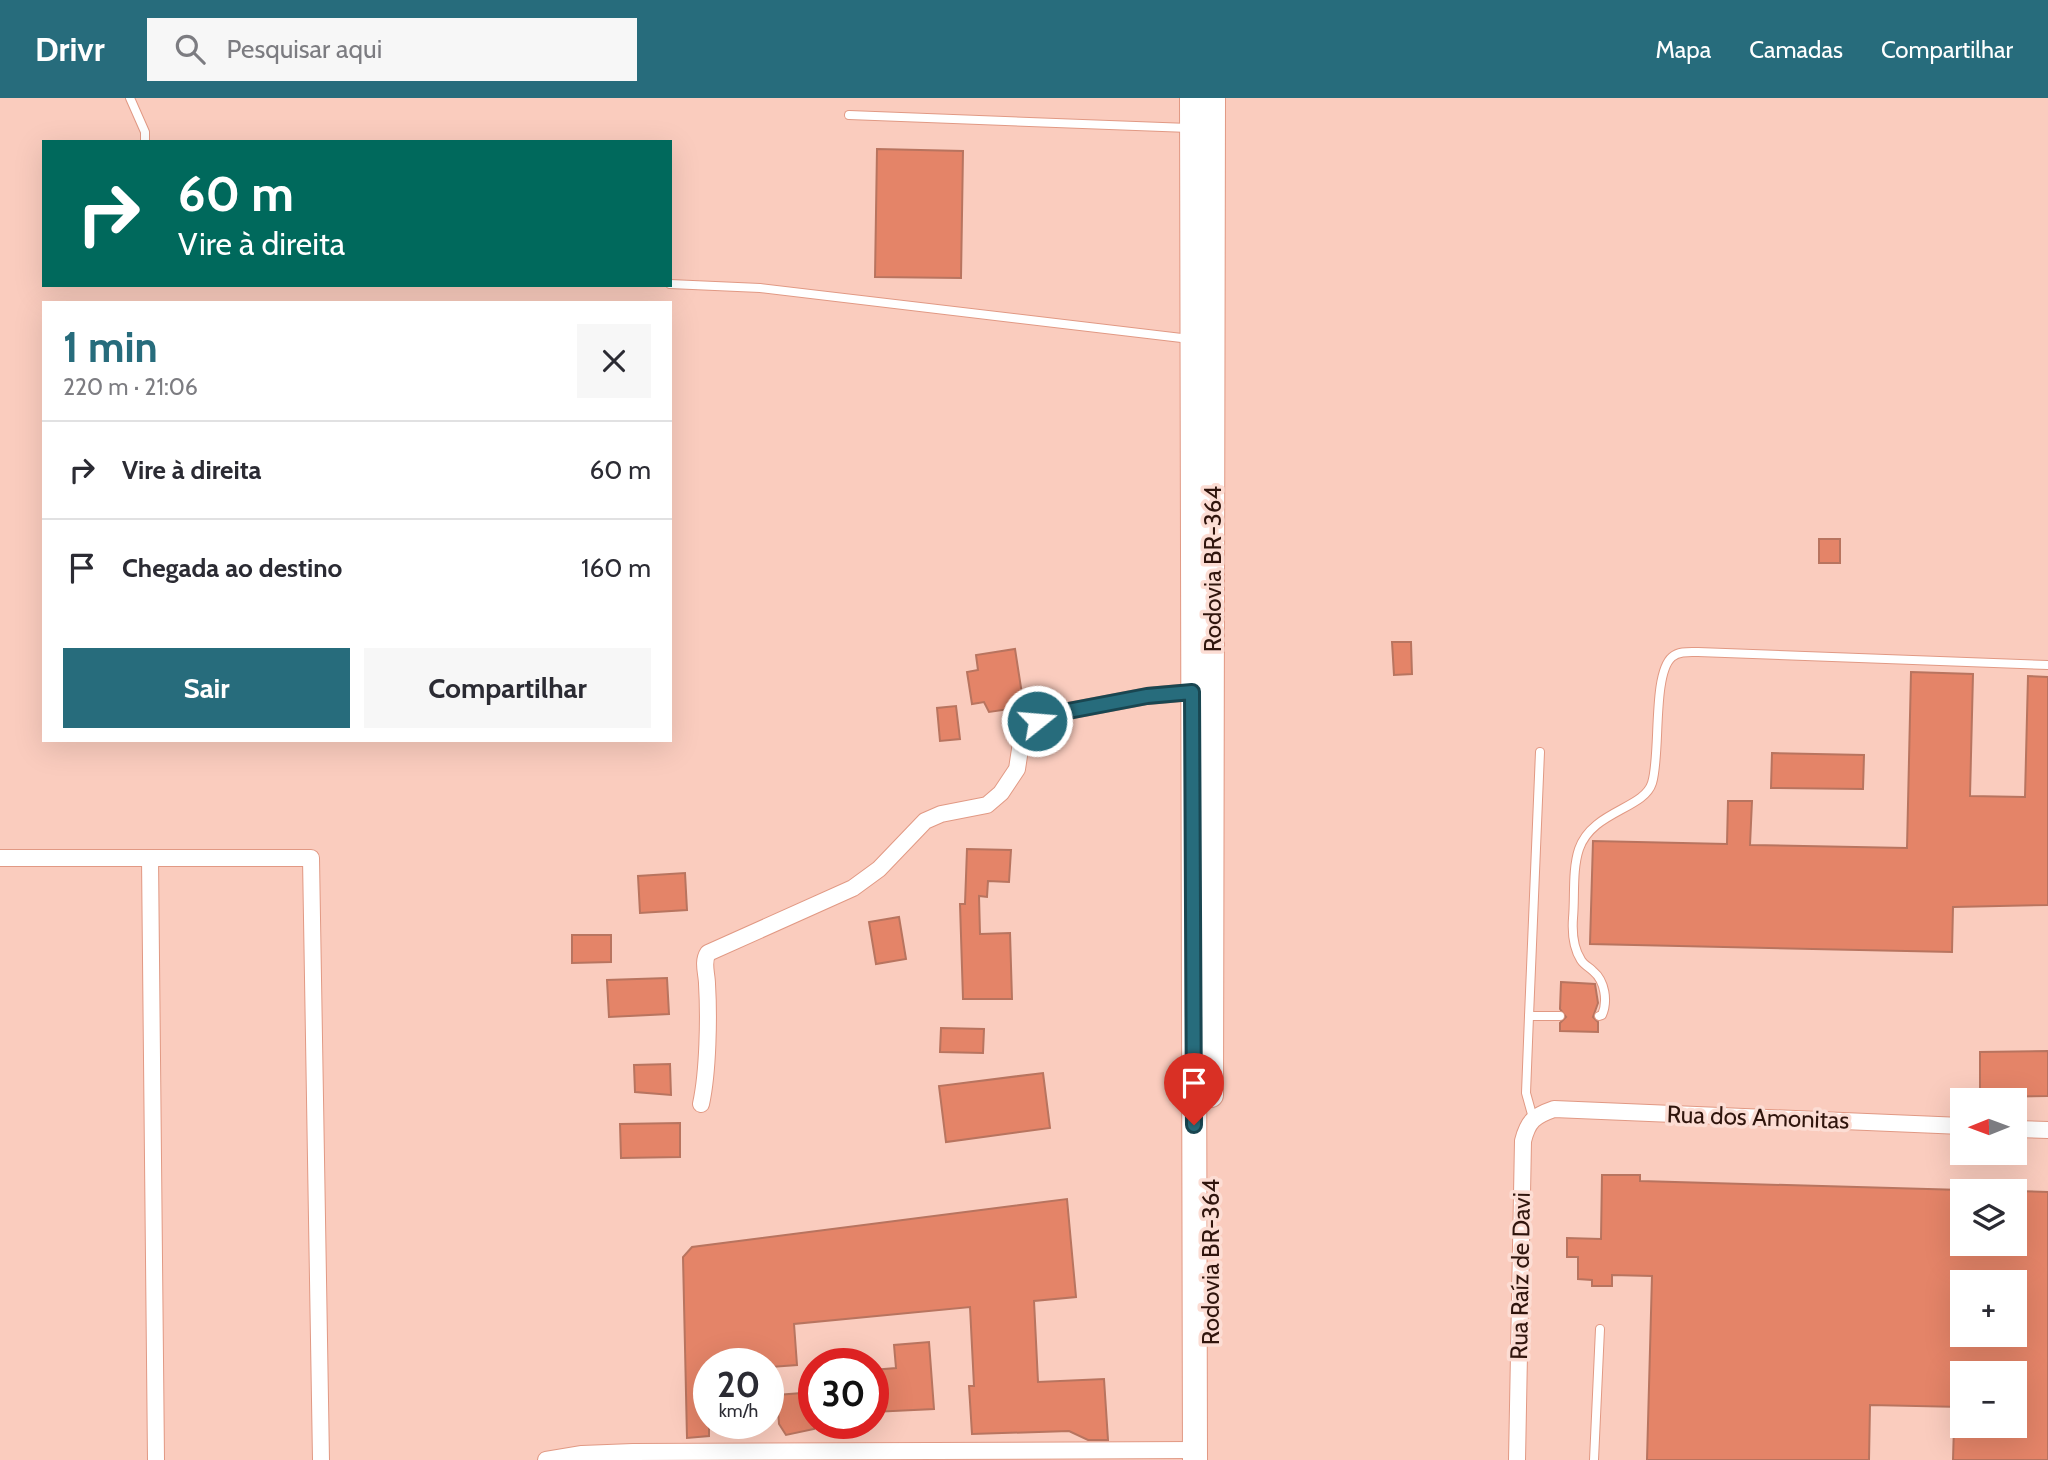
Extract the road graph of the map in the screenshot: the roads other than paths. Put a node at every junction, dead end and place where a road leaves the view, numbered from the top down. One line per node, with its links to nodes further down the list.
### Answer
1 (130, 98): 6 (lane)
2 (1192, 98): 5 (highway)
3 (1213, 98): 23 (highway, Rodovia BR-364)
4 (849, 115): 5 (lane)
5 (1192, 128): 8 (highway)
6 (145, 140)
7 (672, 284): 8 (lane)
8 (1193, 339): 10 (highway)
9 (2048, 665): 16 (lane)
10 (1192, 692): 17 (street); 23 (highway)
11 (1540, 752): 14 (lane)
12 (0, 858): 13 (street)
13 (150, 858): 24 (street); 25 (street)
14 (1529, 1016): 15 (lane); 18 (lane)
15 (1560, 1016)
16 (1598, 1016)
17 (701, 1104)
18 (1533, 1118): 19 (street, Rua dos Amonitas); 27 (street, Rua Raíz de Davi)
19 (1950, 1126)
20 (2027, 1129): 21 (street)
21 (2048, 1130)
22 (1600, 1329): 28 (lane)
23 (1200, 1457): 26 (street)
24 (156, 1460)
25 (320, 1460)
26 (546, 1460)
27 (1517, 1460)
28 (1594, 1460)

